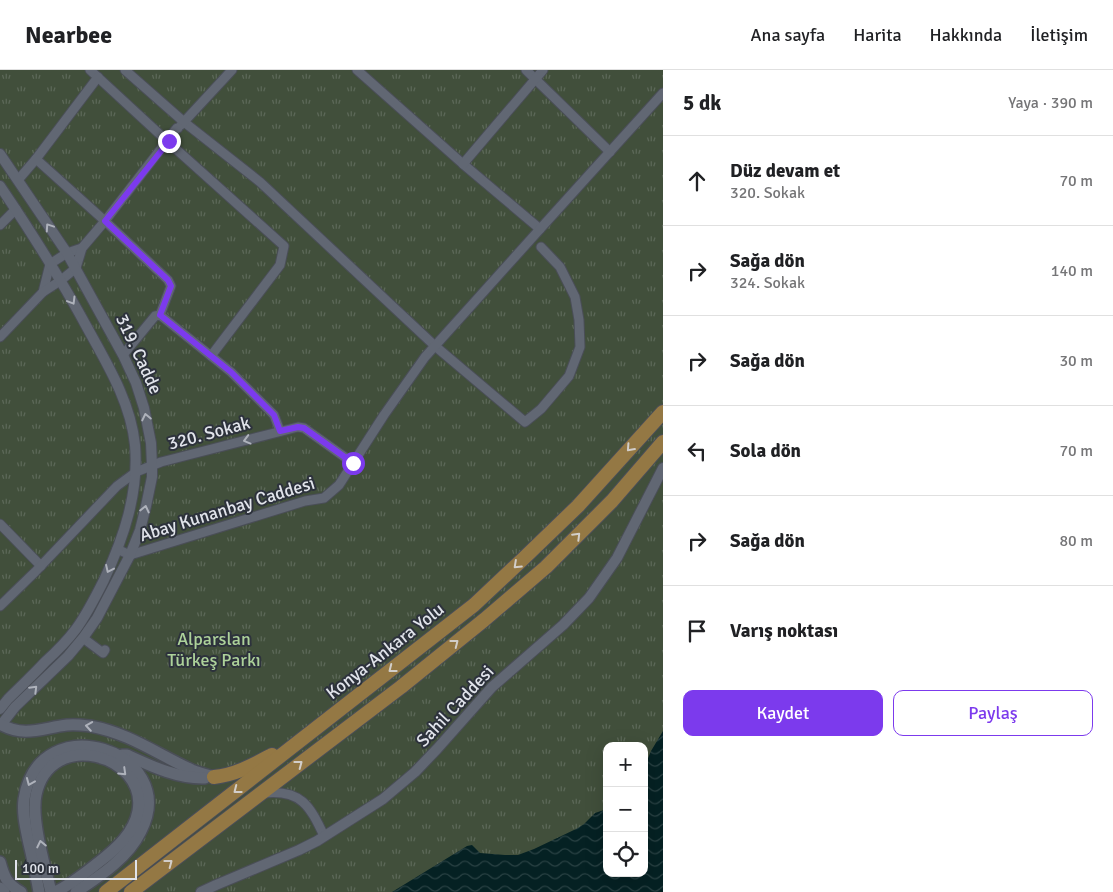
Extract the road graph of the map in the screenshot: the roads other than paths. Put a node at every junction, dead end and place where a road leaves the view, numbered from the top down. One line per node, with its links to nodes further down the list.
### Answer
1 (90, 70): 7 (street)
2 (125, 70): 10 (street)
3 (232, 70): 10 (street)
4 (357, 70): 15 (street)
5 (526, 70): 8 (street)
6 (543, 70): 8 (street)
7 (98, 76): 11 (street); 14 (street)
8 (536, 79): 12 (street); 15 (street)
9 (663, 93): 12 (street, Abay Kunanbay Caddesi)
10 (181, 125): 11 (street); 31 (street)
11 (167, 142): 19 (street); 33 (street)
12 (610, 152): 21 (street, Abay Kunanbay Caddesi)
13 (0, 154): 16 (street, 319. Cadde)
14 (36, 159): 16 (street); 19 (street)
15 (463, 164): 21 (street)
16 (18, 180): 24 (street, 319. Cadde, one-way to 16)
17 (0, 186): 18 (street, 319. Cadde)
18 (16, 209): 20 (street); 25 (street, 319. Cadde)
19 (105, 221): 23 (street); 29 (street)
20 (0, 226)
21 (540, 229): 31 (street, Abay Kunanbay Caddesi)
22 (541, 247): 31 (street)
23 (82, 248): 24 (street); 26 (street)
24 (67, 253): 25 (street); 26 (street, 319. Cadde)
25 (50, 264): 27 (street, 319. Cadde); 28 (street)
26 (76, 268): 27 (street); 32 (street, 319. Cadde)
27 (60, 281): 28 (street); 40 (street, 319. Cadde, one-way to 40)
28 (43, 292): 30 (street)
29 (160, 315): 32 (street); 33 (street)
30 (0, 337)
31 (435, 346): 37 (street, Abay Kunanbay Caddesi)
32 (123, 355): 38 (street, 319. Cadde, one-way to 32)
33 (211, 356): 35 (street)
34 (663, 412): 50 (highway, Konya-Ankara Yolu, one-way to 50)
35 (280, 431): 37 (street, 320. Sokak); 38 (street, 320. Sokak, one-way to 38)
36 (663, 442): 53 (highway, one-way to 36)
37 (353, 463): 43 (street, Abay Kunanbay Caddesi)
38 (152, 466): 40 (street, 320. Sokak); 43 (street, 319. Cadde, one-way to 38)
39 (663, 468): 54 (street, Sahil Caddesi)
40 (136, 472): 42 (street, 319. Cadde); 44 (street, 320. Sokak)
41 (0, 524): 44 (street)
42 (117, 549): 43 (street, Abay Kunanbay Caddesi); 48 (street, 319. Cadde, one-way to 48)
43 (130, 555): 46 (street, 319. Cadde)
44 (41, 566): 45 (street, 320. Sokak)
45 (0, 606)
46 (82, 638): 47 (street); 49 (street, 319. Cadde, one-way to 46)
47 (104, 650)
48 (0, 709)
49 (0, 726): 52 (main road, one-way to 49)
50 (301, 740): 52 (highway); 63 (highway, Konya-Ankara Yolu, one-way to 63)
51 (117, 754): 52 (main road); 56 (main road); 60 (main road, one-way to 60)
52 (214, 777)
53 (261, 793): 54 (street); 64 (highway, one-way to 53)
54 (324, 836): 65 (street, Sahil Caddesi)
55 (0, 862): 58 (main road)
56 (78, 886): 61 (main road, one-way to 56); 62 (main road)
57 (0, 888): 59 (main road)
58 (18, 890)
59 (4, 892)
60 (39, 892)
61 (51, 892)
62 (55, 892)
63 (106, 892)
64 (131, 892)
65 (201, 892)

